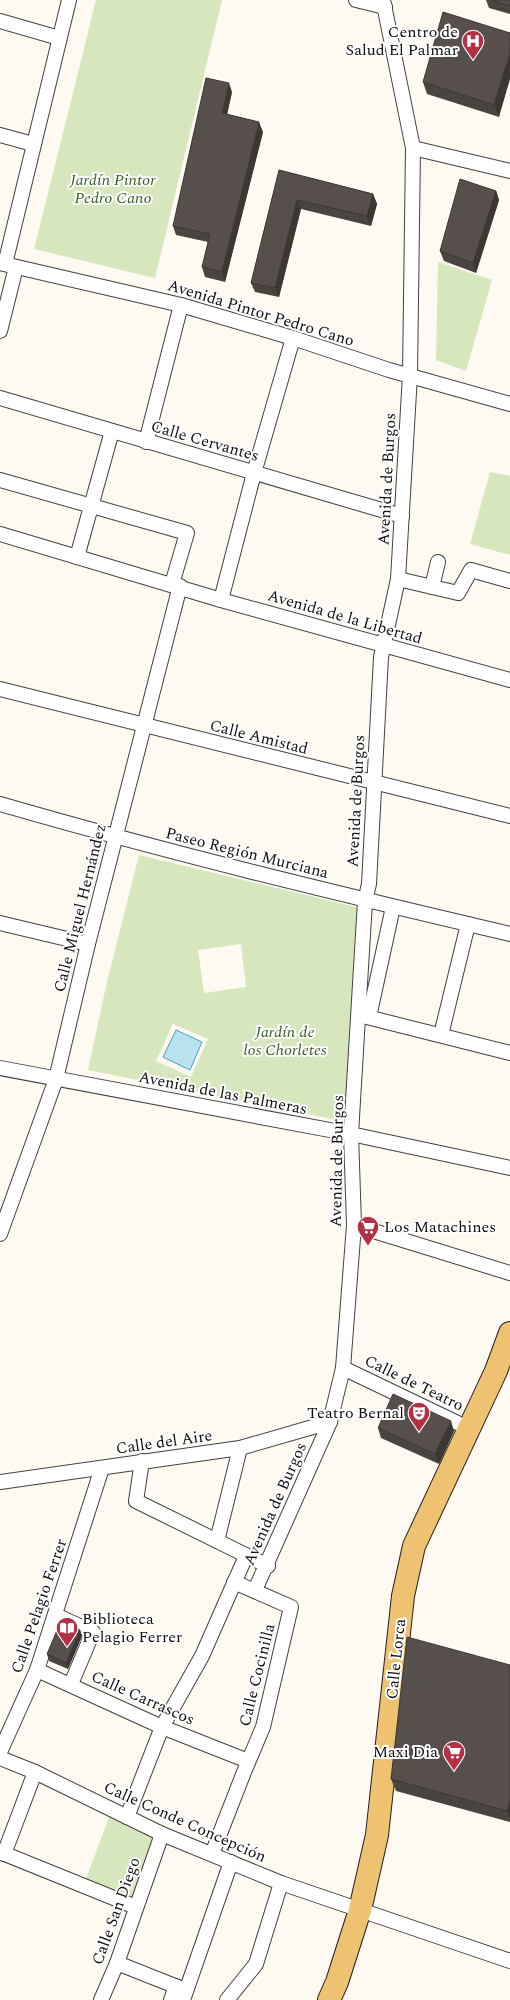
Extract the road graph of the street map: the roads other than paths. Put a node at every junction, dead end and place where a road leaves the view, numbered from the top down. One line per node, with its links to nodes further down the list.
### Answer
1 (69, 0): 5 (street)
2 (356, 0): 3 (street)
3 (384, 4): 8 (street, Avenida de Burgos)
4 (0, 21): 5 (street)
5 (59, 38): 7 (street)
6 (0, 135): 7 (street)
7 (33, 144): 10 (street)
8 (413, 148): 9 (street); 14 (street, Avenida de Burgos)
9 (510, 171)
10 (7, 265): 11 (street, Avenida Pintor Pedro Cano); 12 (street)
11 (181, 305): 13 (street, Avenida Pintor Pedro Cano); 18 (street)
12 (0, 331)
13 (293, 338): 14 (street, Avenida Pintor Pedro Cano); 19 (street)
14 (410, 375): 16 (street, Avenida Pintor Pedro Cano); 22 (street, Avenida de Burgos)
15 (0, 398): 17 (street, Calle Cervantes)
16 (510, 404)
17 (112, 431): 18 (street, Calle Cervantes); 21 (street)
18 (146, 442): 19 (street, Calle Cervantes)
19 (254, 473): 22 (street, Calle Cervantes); 30 (street)
20 (0, 480): 21 (street)
21 (91, 507): 24 (street); 28 (street)
22 (402, 516): 26 (street, Avenida de Burgos)
23 (0, 534): 24 (street, Avenida de la Libertad)
24 (77, 557): 28 (street, Avenida de la Libertad)
25 (438, 562): 29 (street)
26 (398, 580): 29 (street); 31 (street, Avenida de Burgos)
27 (510, 580): 29 (street)
28 (176, 585): 30 (street, Avenida de la Libertad); 34 (street, Calle Miguel Hernández)
29 (432, 587)
30 (222, 600): 31 (street, Avenida de la Libertad)
31 (384, 646): 32 (street, Avenida de la Libertad); 35 (street, Avenida de Burgos)
32 (510, 680)
33 (0, 689): 34 (street, Calle Amistad)
34 (143, 726): 35 (street, Calle Amistad); 38 (street, Calle Miguel Hernández)
35 (373, 783): 37 (street, Calle Amistad); 39 (street, Avenida de Burgos)
36 (0, 804): 38 (street, Paseo Región Murciana)
37 (510, 816)
38 (115, 837): 39 (street, Paseo Región Murciana); 44 (street, Calle Miguel Hernández)
39 (365, 901): 40 (street, Paseo Región Murciana); 45 (street, Avenida de Burgos)
40 (393, 907): 42 (street, Paseo Región Murciana); 45 (street)
41 (0, 923): 44 (street)
42 (468, 924): 43 (street, Paseo Región Murciana); 46 (street)
43 (510, 934)
44 (88, 944): 49 (street, Calle Miguel Hernández)
45 (364, 1016): 46 (street); 50 (street, Avenida de Burgos)
46 (441, 1035): 47 (street)
47 (510, 1053)
48 (0, 1068): 49 (street, Avenida de las Palmeras)
49 (56, 1079): 50 (street, Avenida de las Palmeras); 53 (street, Calle Miguel Hernández)
50 (351, 1134): 51 (street, Avenida de las Palmeras); 52 (street, Avenida de Burgos)
51 (510, 1168)
52 (354, 1225): 54 (street); 56 (street, Avenida de Burgos)
53 (0, 1234)
54 (510, 1273)
55 (510, 1333): 58 (main road, Calle Lorca)
56 (343, 1368): 57 (street, Avenida de Burgos); 58 (street, Calle de Teatro)
57 (330, 1422): 59 (street, Calle del Aire); 65 (street, Avenida de Burgos)
58 (470, 1429): 83 (main road, Calle Lorca)
59 (240, 1448): 60 (street, Calle del Aire); 63 (street)
60 (142, 1461): 61 (street, Calle del Aire); 63 (street)
61 (102, 1468): 62 (street, Calle del Aire); 68 (street, Calle Pelagio Ferrer)
62 (0, 1482)
63 (217, 1541): 64 (street)
64 (246, 1556): 65 (street); 66 (street)
65 (268, 1566): 67 (street, Avenida de Burgos)
66 (234, 1582): 67 (street, Calle Cocinilla); 71 (street)
67 (255, 1590): 74 (street, Calle Cocinilla)
68 (55, 1615): 69 (street, Calle Pelagio Ferrer); 70 (street, Calle Carrascos)
69 (37, 1670): 70 (street); 72 (street, Calle Pelagio Ferrer)
70 (71, 1684): 71 (street, Calle Carrascos)
71 (162, 1727): 74 (street, Calle Carrascos); 76 (street)
72 (0, 1752)
73 (0, 1758): 75 (street, Calle Conde Concepción)
74 (248, 1761): 79 (street, Calle Cocinilla)
75 (35, 1772): 76 (street, Calle Conde Concepción); 78 (street)
76 (127, 1817): 77 (street, Calle Conde Concepción)
77 (162, 1834): 79 (street, Calle Conde Concepción); 82 (street, Calle San Diego)
78 (2, 1853): 82 (street)
79 (212, 1854): 80 (street, Calle Conde Concepción)
80 (230, 1862): 81 (street, Calle Conde Concepción); 86 (street)
81 (281, 1883): 83 (street, Calle Conde Concepción); 89 (street)
82 (136, 1907): 85 (street, Calle San Diego)
83 (360, 1910): 84 (street, Calle Conde Concepción); 90 (main road, Calle Lorca)
84 (510, 1961)
85 (117, 1963): 86 (street); 87 (street, Calle San Diego)
86 (181, 1992): 88 (street)
87 (101, 2000)
88 (171, 2000)
89 (227, 2000)
90 (329, 2000)

